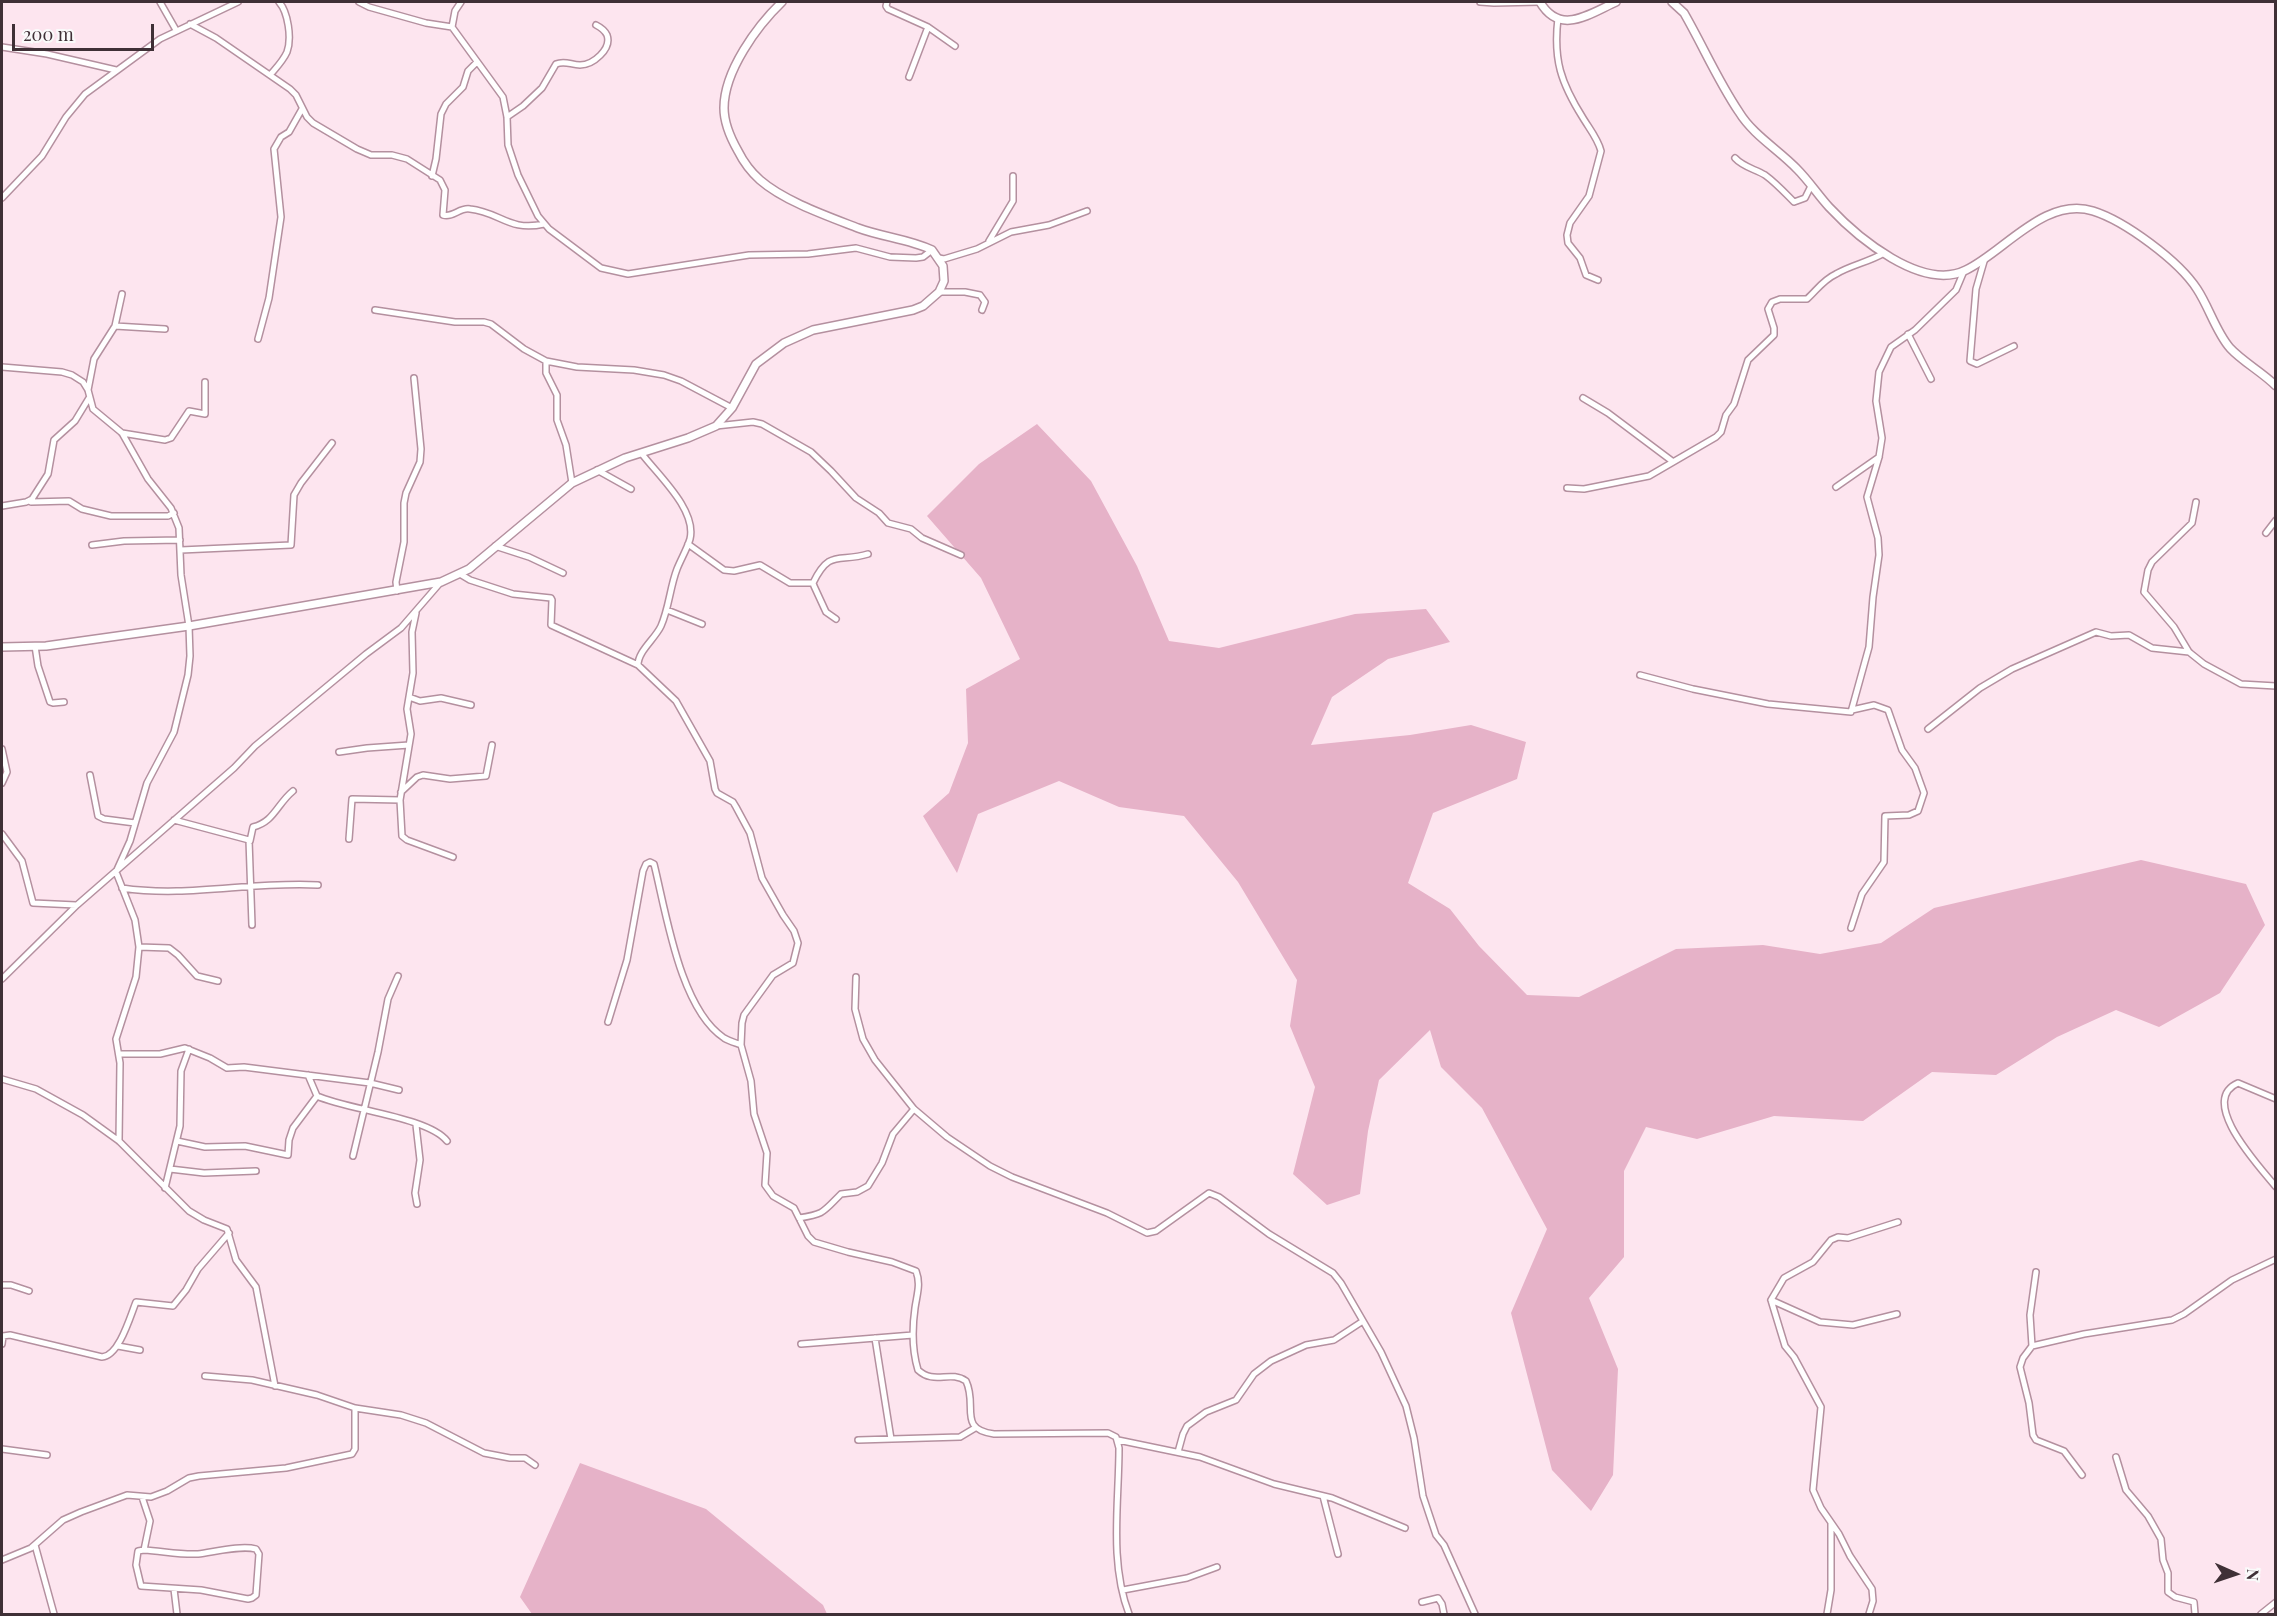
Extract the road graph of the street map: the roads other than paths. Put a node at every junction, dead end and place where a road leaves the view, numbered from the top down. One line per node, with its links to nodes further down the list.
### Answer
1 (160, 2): 17 (street)
2 (238, 2): 13 (street)
3 (279, 2): 22 (street)
4 (359, 2): 15 (street)
5 (462, 2): 15 (street)
6 (782, 2): 34 (main road)
7 (887, 2): 16 (street)
8 (1480, 2): 9 (street)
9 (1540, 2): 12 (main road)
10 (1616, 2): 12 (main road)
11 (1672, 2): 29 (main road)
12 (1558, 18): 39 (street)
13 (190, 24): 17 (street); 22 (street)
14 (596, 25): 25 (street)
15 (452, 27): 20 (street)
16 (928, 27): 18 (street); 23 (street)
17 (176, 30): 21 (street)
18 (955, 46)
19 (2, 47): 21 (street)
20 (477, 62): 25 (street); 27 (street)
21 (116, 69): 30 (street)
22 (270, 75): 24 (street)
23 (909, 76)
24 (302, 109): 27 (street); 47 (street)
25 (507, 117): 32 (street)
26 (1735, 159): 29 (street)
27 (432, 176): 32 (street)
28 (1013, 176): 33 (street)
29 (1811, 186): 35 (main road)
30 (2, 198)
31 (1087, 211): 33 (street)
32 (544, 224): 34 (street)
33 (988, 243): 36 (street)
34 (932, 250): 36 (main road)
35 (1884, 253): 38 (main road); 64 (street)
36 (939, 258): 40 (main road)
37 (1985, 258): 38 (main road); 48 (street); 54 (main road)
38 (1964, 271): 46 (street)
39 (1598, 280)
40 (939, 292): 43 (street); 58 (main road)
41 (122, 294): 44 (street)
42 (375, 310): 49 (street)
43 (982, 310)
44 (115, 326): 45 (street); 55 (street)
45 (165, 329)
46 (1908, 334): 52 (street); 63 (street)
47 (258, 339)
48 (2014, 346)
49 (546, 361): 58 (street); 66 (street)
50 (2, 367): 55 (street)
51 (414, 378): 87 (street)
52 (1931, 379)
53 (206, 382): 60 (street)
54 (2276, 386)
55 (88, 390): 56 (street)
56 (89, 398): 60 (street); 70 (street)
57 (1583, 399): 64 (street)
58 (732, 408): 59 (main road)
59 (716, 426): 62 (main road); 82 (street)
60 (122, 433): 73 (street)
61 (332, 443): 80 (street)
62 (642, 454): 65 (main road); 77 (street)
63 (1879, 458): 67 (street); 102 (street)
64 (1672, 461): 68 (street)
65 (597, 470): 66 (main road); 69 (street)
66 (572, 483): 79 (main road)
67 (1836, 487)
68 (1567, 488)
69 (631, 489)
70 (29, 501): 72 (street); 73 (street)
71 (2196, 502): 95 (street)
72 (2, 506)
73 (174, 513): 76 (street)
74 (2276, 520): 75 (street)
75 (2266, 533)
76 (180, 540): 78 (street); 80 (street)
77 (688, 544): 86 (street); 88 (street)
78 (92, 545)
79 (495, 546): 83 (street); 84 (main road)
80 (181, 550): 92 (street)
81 (868, 554): 86 (street)
82 (961, 555)
83 (563, 573)
84 (460, 574): 85 (main road); 96 (street)
85 (441, 582): 87 (main road); 89 (street)
86 (813, 583): 90 (street)
87 (397, 591): 92 (main road)
88 (667, 610): 91 (street); 96 (street)
89 (417, 612): 99 (street); 113 (street)
90 (836, 619)
91 (702, 624)
92 (189, 626): 93 (main road); 114 (street)
93 (35, 646): 94 (main road); 100 (street)
94 (2, 647)
95 (2189, 652): 98 (street); 103 (street)
96 (638, 665): 132 (street)
97 (1640, 675): 102 (street)
98 (2276, 686)
99 (409, 697): 101 (street); 105 (street)
100 (64, 702)
101 (471, 705)
102 (1852, 710): 125 (street)
103 (1928, 729)
104 (492, 745): 111 (street)
105 (408, 746): 107 (street); 111 (street)
106 (2, 749): 109 (street)
107 (339, 752)
108 (90, 775): 114 (street)
109 (2, 783)
110 (293, 791): 117 (street)
111 (401, 792): 112 (street)
112 (400, 800): 116 (street); 118 (street)
113 (174, 820): 117 (street); 119 (street)
114 (135, 823): 119 (street)
115 (2, 834): 123 (street)
116 (349, 839)
117 (250, 842): 121 (street)
118 (453, 857)
119 (116, 872): 122 (street); 123 (street)
120 (318, 885): 121 (street)
121 (250, 886): 122 (street); 124 (street)
122 (122, 888): 126 (street)
123 (77, 905): 129 (street)
124 (252, 926)
125 (1851, 928)
126 (139, 947): 130 (street); 134 (street)
127 (398, 976): 137 (street)
128 (856, 977): 141 (street)
129 (2, 979)
130 (218, 981)
131 (608, 1022): 132 (street)
132 (741, 1045): 153 (street)
133 (189, 1049): 134 (street); 135 (street); 145 (street)
134 (120, 1054): 144 (street)
135 (308, 1075): 137 (street); 139 (street)
136 (2, 1078): 144 (street)
137 (370, 1083): 138 (street); 142 (street)
138 (399, 1090)
139 (317, 1096): 142 (street); 145 (street)
140 (2276, 1100): 150 (street)
141 (914, 1109): 153 (street); 162 (street)
142 (363, 1111): 143 (street); 147 (street)
143 (416, 1125): 146 (street); 152 (street)
144 (119, 1141): 151 (street)
145 (177, 1141): 148 (street)
146 (447, 1141)
147 (353, 1156)
148 (170, 1169): 149 (street); 151 (street)
149 (256, 1171)
150 (2276, 1187)
151 (165, 1188): 155 (street)
152 (417, 1204)
153 (799, 1218): 163 (street)
154 (1898, 1222): 160 (street)
155 (229, 1233): 167 (street); 171 (street)
156 (2276, 1259): 168 (street)
157 (2036, 1272): 168 (street)
158 (2, 1285): 159 (street)
159 (28, 1291)
160 (1771, 1300): 161 (street); 185 (street)
161 (1897, 1314)
162 (1363, 1321): 178 (street); 200 (street)
163 (913, 1335): 164 (street); 173 (street)
164 (875, 1338): 166 (street); 174 (street)
165 (2, 1344): 167 (street)
166 (801, 1344)
167 (118, 1346): 169 (street)
168 (2031, 1346): 182 (street)
169 (140, 1350)
170 (205, 1376): 171 (street)
171 (275, 1386): 172 (street)
172 (355, 1408): 181 (street); 184 (street)
173 (975, 1428): 174 (street); 176 (street)
174 (891, 1439): 175 (street)
175 (858, 1440)
176 (1118, 1440): 178 (street); 193 (street)
177 (2, 1449): 179 (street)
178 (1178, 1452): 183 (street)
179 (47, 1455)
180 (2116, 1457): 203 (street)
181 (535, 1465)
182 (2082, 1474)
183 (1323, 1496): 186 (street); 189 (street)
184 (142, 1497): 187 (street); 188 (street)
185 (1831, 1521): 201 (street); 202 (street)
186 (1405, 1528)
187 (35, 1545): 190 (street); 196 (street)
188 (144, 1550): 192 (street); 192 (street)
189 (1338, 1554)
190 (2, 1560)
191 (1217, 1567): 193 (street)
192 (174, 1589): 197 (street)
193 (1123, 1590): 198 (street)
194 (1422, 1602): 199 (street)
195 (2276, 1602): 204 (street)
196 (54, 1614)
197 (177, 1614)
198 (1129, 1614)
199 (1444, 1614)
200 (1475, 1614)
201 (1827, 1614)
202 (1869, 1614)
203 (2195, 1614)
204 (2261, 1614)

